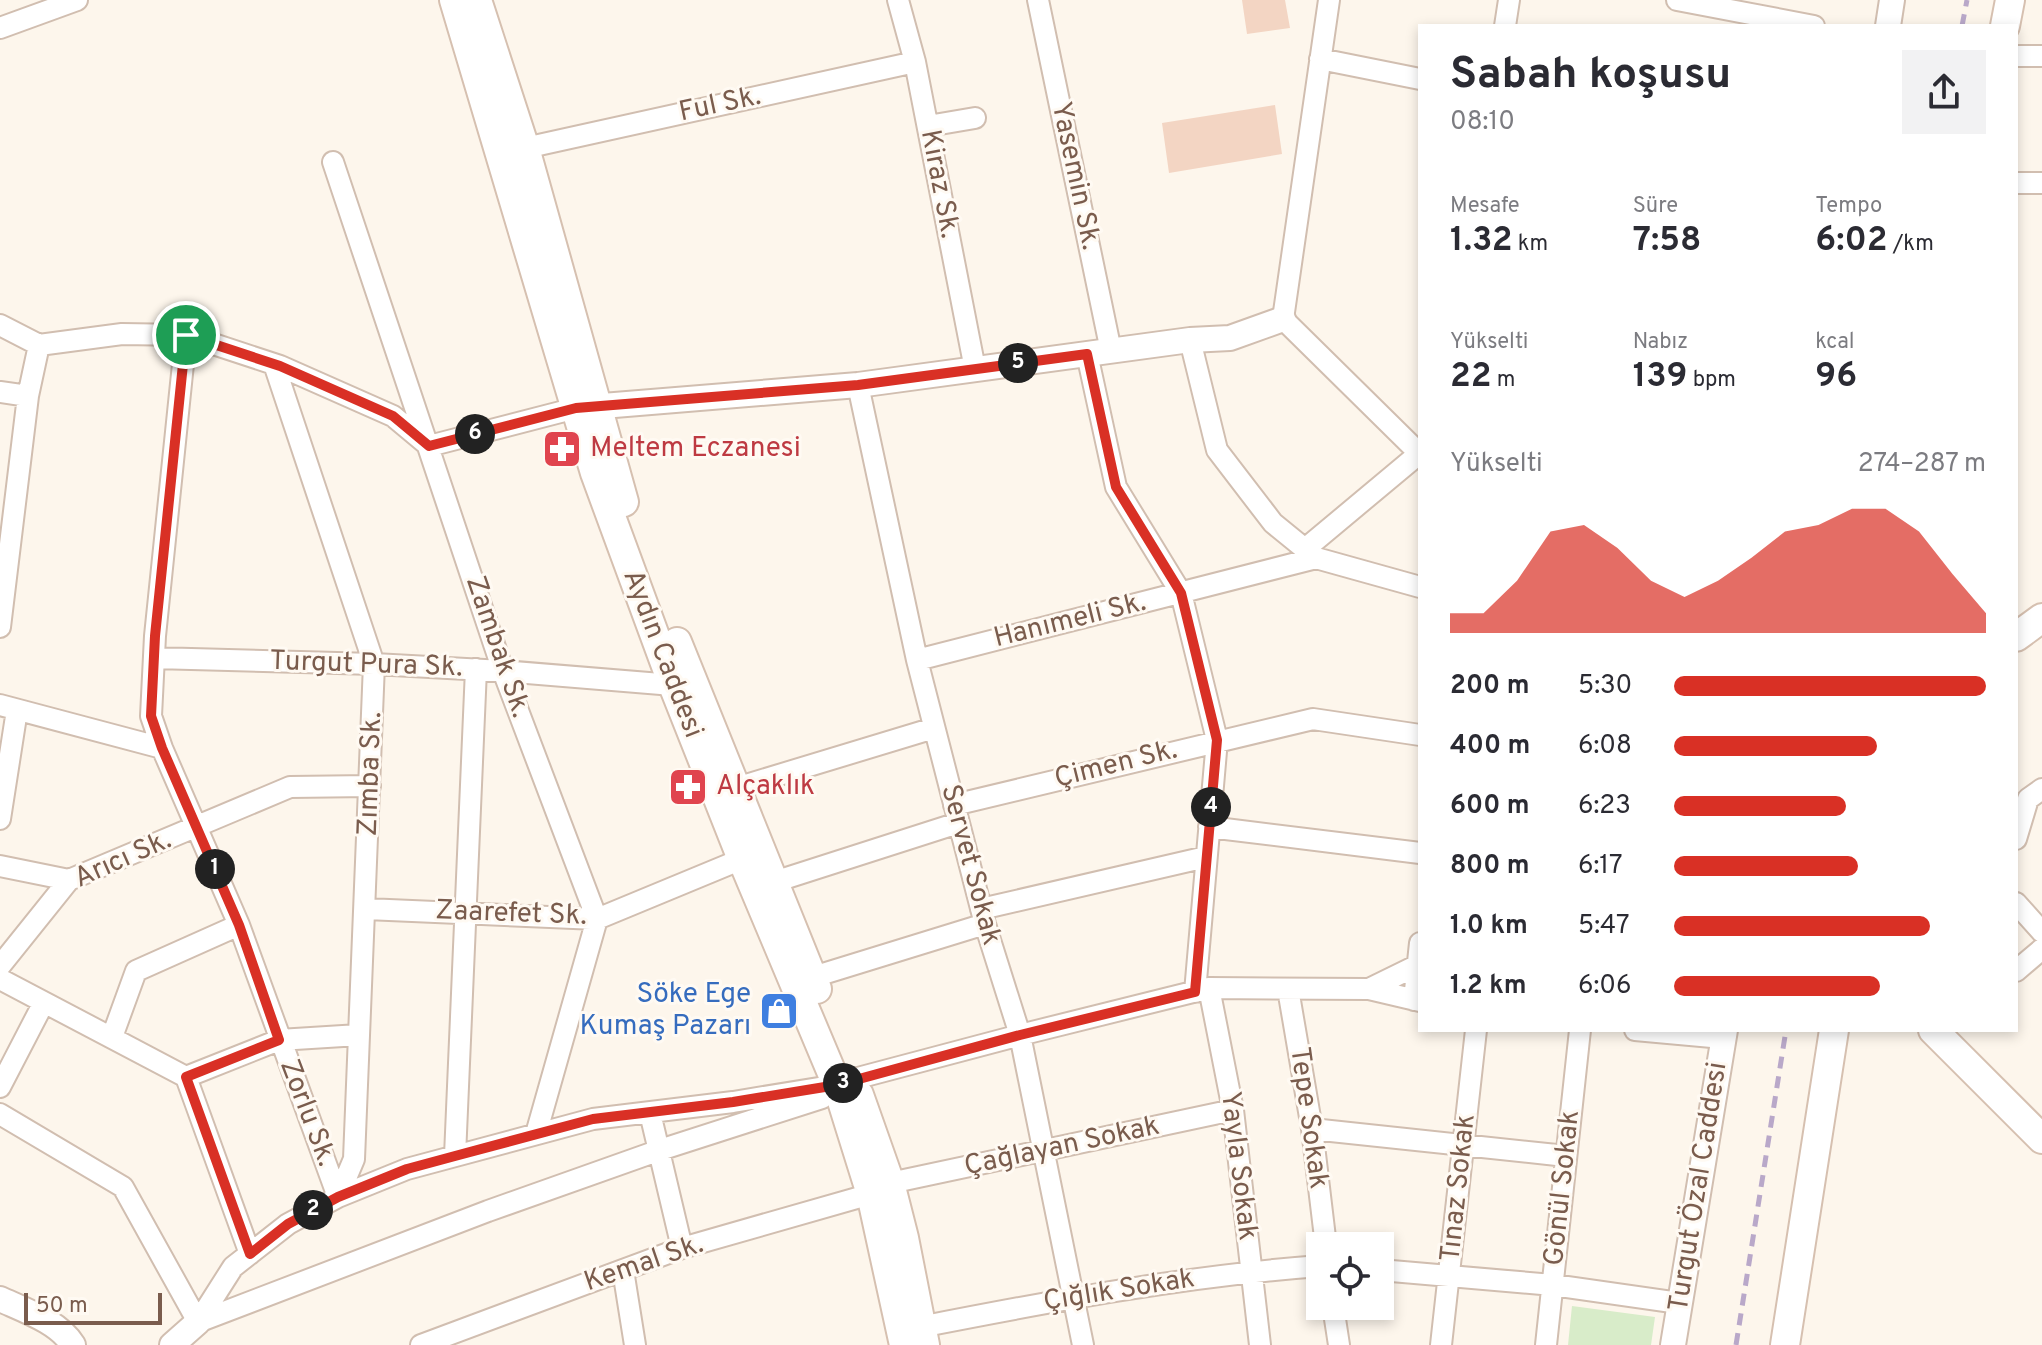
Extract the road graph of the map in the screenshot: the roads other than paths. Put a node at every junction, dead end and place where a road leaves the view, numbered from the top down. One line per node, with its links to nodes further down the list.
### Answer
1 (77, 0): 16 (street)
2 (454, 0): 40 (main road, Aydın Caddesi)
3 (477, 0): 24 (main road, Aydın Caddesi)
4 (898, 0): 20 (street, Kiraz Sk.)
5 (1038, 0): 33 (street, Yasemin Sk.)
6 (1329, 0): 19 (street)
7 (1509, 0): 12 (street)
8 (1677, 0): 11 (street)
9 (1892, 0): 14 (street)
10 (2010, 0): 15 (main road)
11 (1743, 13): 13 (street)
12 (1505, 24)
13 (1803, 24)
14 (1888, 24)
15 (2005, 24)
16 (0, 28)
17 (2018, 56): 18 (street)
18 (2042, 56)
19 (1320, 59): 21 (street); 28 (street)
20 (915, 62): 23 (street, Kiraz Sk.); 24 (street, Ful Sk.)
21 (1418, 79)
22 (975, 118): 23 (street)
23 (928, 126): 36 (street, Kiraz Sk.)
24 (525, 148): 40 (main road, Aydın Caddesi)
25 (333, 162): 41 (street, Zambak Sk.)
26 (2018, 183): 27 (street)
27 (2042, 183)
28 (1283, 319): 31 (street); 42 (street)
29 (0, 325): 32 (street)
30 (186, 335): 32 (street); 35 (street); 48 (street, Zorlu Sk.)
31 (1190, 340): 33 (street); 44 (street)
32 (39, 345): 39 (street)
33 (1111, 351): 34 (street)
34 (1087, 354): 36 (street); 46 (street, Yayla Sokak)
35 (274, 364): 41 (street); 50 (street, Zımba Sk.)
36 (975, 369): 37 (street)
37 (858, 385): 40 (street); 49 (street, Servet Sokak)
38 (0, 392): 39 (street)
39 (28, 396): 47 (street)
40 (586, 408): 41 (street); 53 (main road, Aydın Caddesi); 60 (main road, Aydın Caddesi)
41 (429, 446): 52 (street, Zambak Sk.)
42 (1418, 451)
43 (1418, 455): 44 (street)
44 (1310, 553): 45 (street); 46 (street, Hanımeli Sk.)
45 (1418, 586)
46 (1181, 593): 49 (street, Hanımeli Sk.); 57 (street, Yayla Sokak)
47 (0, 627)
48 (154, 658): 50 (street, Turgut Pura Sk.); 58 (street, Zorlu Sk.)
49 (917, 660): 55 (street, Servet Sokak)
50 (374, 664): 51 (street, Turgut Pura Sk.); 59 (street, Zımba Sk.)
51 (476, 669): 52 (street, Turgut Pura Sk.); 75 (street)
52 (503, 671): 53 (street, Turgut Pura Sk.); 77 (street, Zambak Sk.)
53 (673, 685): 69 (main road, Aydın Caddesi)
54 (9, 707): 58 (street); 63 (street)
55 (934, 728): 60 (street); 62 (street, Servet Sokak)
56 (1418, 735): 57 (street, Çimen Sk.)
57 (1217, 740): 62 (street, Çimen Sk.); 65 (street, Yayla Sokak)
58 (162, 748): 64 (street, Zorlu Sk.)
59 (370, 786): 64 (street, Arıcı Sk.); 74 (street, Zımba Sk.)
60 (736, 788): 72 (main road, Aydın Caddesi)
61 (2035, 794): 66 (street)
62 (956, 814): 72 (street, Çimen Sk.); 76 (street, Servet Sokak)
63 (0, 819)
64 (198, 827): 71 (street, Arıcı Sk.); 78 (street, Zorlu Sk.)
65 (1209, 827): 67 (street); 68 (street, Yayla Sokak)
66 (2018, 834)
67 (1418, 853)
68 (1206, 857): 76 (street); 88 (street, Yayla Sokak)
69 (742, 859): 77 (street, Zaarefet Sk.); 102 (main road, Aydın Caddesi)
70 (0, 866): 71 (street)
71 (69, 880): 82 (street, Arıcı Sk.)
72 (774, 882): 84 (main road, Aydın Caddesi)
73 (2018, 905): 79 (street)
74 (366, 909): 75 (street, Zaarefet Sk.); 97 (street, Zımba Sk.)
75 (464, 913): 77 (street, Zaarefet Sk.); 113 (street)
76 (983, 916): 84 (street); 98 (street, Servet Sokak)
77 (597, 919): 108 (street)
78 (239, 925): 99 (street); 100 (street, Zorlu Sk.)
79 (2042, 932)
80 (2042, 949): 83 (street)
81 (1418, 964): 87 (street)
82 (0, 966)
83 (2018, 969)
84 (813, 977): 102 (main road, Aydın Caddesi)
85 (0, 979): 90 (street)
86 (1288, 989): 87 (street); 88 (street); 107 (street, Tepe Sokak)
87 (1369, 989): 89 (street)
88 (1202, 990): 98 (street); 104 (street, Yayla Sokak)
89 (1417, 1000)
90 (43, 1004): 99 (street); 103 (street)
91 (1476, 1032): 110 (street, Tınaz Sokak)
92 (1580, 1032): 114 (street, Gönül Sokak)
93 (1680, 1032): 96 (street)
94 (1834, 1032): 142 (main road)
95 (1939, 1032): 109 (main road)
96 (1724, 1034): 128 (street, Turgut Özal Caddesi)
97 (359, 1035): 100 (street); 116 (street, Zımba Sk.)
98 (1020, 1035): 102 (street); 112 (street, Servet Sokak)
99 (112, 1037): 101 (street)
100 (279, 1040): 101 (street); 116 (street, Zorlu Sk.)
101 (186, 1077): 119 (street)
102 (846, 1082): 105 (street); 111 (street); 115 (main road, Aydın Caddesi)
103 (0, 1087)
104 (1233, 1110): 112 (street, Çağlayan Sokak); 122 (street, Yayla Sokak)
105 (650, 1113): 108 (street); 111 (street)
106 (0, 1114): 130 (street)
107 (1312, 1129): 110 (street); 117 (street, Tepe Sokak)
108 (536, 1134): 113 (street)
109 (2042, 1139)
110 (1464, 1145): 114 (street); 124 (street, Tınaz Sokak)
111 (660, 1150): 118 (street); 130 (street)
112 (1045, 1152): 115 (street, Çağlayan Sokak); 126 (street, Servet Sokak)
113 (455, 1156): 116 (street)
114 (1566, 1156): 125 (street, Gönül Sokak)
115 (880, 1188): 118 (street, Kemal Sk.); 131 (main road, Aydın Caddesi)
116 (338, 1197): 119 (street)
117 (1324, 1232)
118 (682, 1248): 121 (street, Kemal Sk.)
119 (250, 1254): 130 (street)
120 (1306, 1267): 122 (street, Çığlık Sokak)
121 (623, 1270): 134 (street, Kemal Sk.); 135 (street)
122 (1251, 1271): 126 (street, Çığlık Sokak); 137 (street, Yayla Sokak)
123 (1394, 1271): 124 (street)
124 (1449, 1276): 125 (street); 139 (street, Tınaz Sokak)
125 (1553, 1285): 128 (street); 140 (street, Gönül Sokak)
126 (1072, 1297): 131 (street, Çığlık Sokak); 136 (street, Servet Sokak)
127 (0, 1299): 132 (street)
128 (1679, 1303): 141 (street, Turgut Özal Caddesi)
129 (1335, 1320): 138 (street)
130 (198, 1322): 133 (street)
131 (916, 1339)
132 (73, 1345)
133 (172, 1345)
134 (421, 1345)
135 (635, 1345)
136 (1083, 1345)
137 (1260, 1345)
138 (1339, 1345)
139 (1441, 1345)
140 (1546, 1345)
141 (1673, 1345)
142 (1785, 1345)

